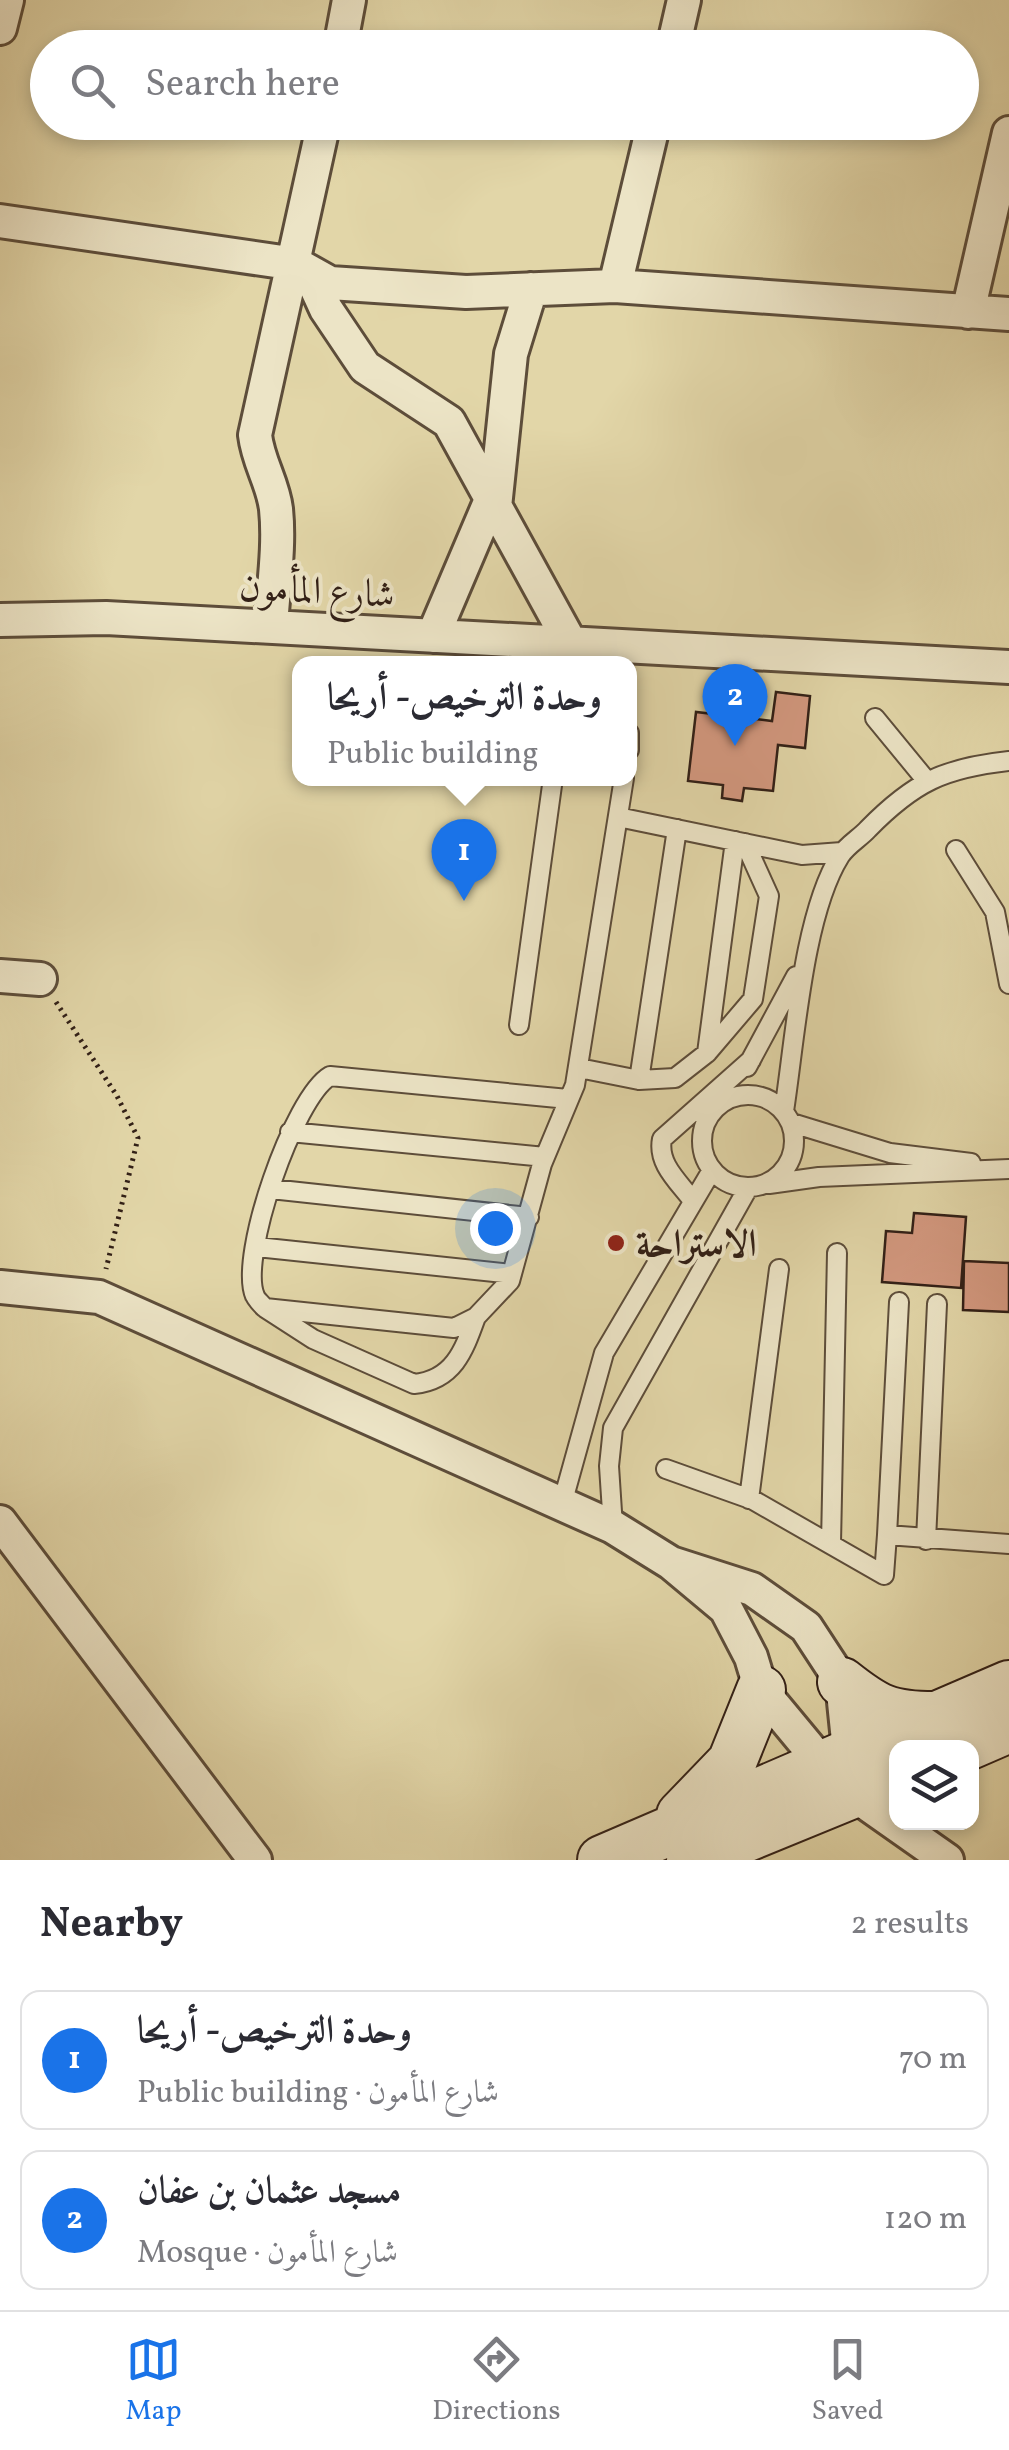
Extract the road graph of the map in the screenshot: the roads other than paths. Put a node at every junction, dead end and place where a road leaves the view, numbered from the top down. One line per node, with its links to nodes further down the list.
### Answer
1 (7, 0): 4 (street)
2 (349, 0): 5 (street)
3 (684, 0): 6 (street)
4 (0, 28)
5 (343, 30)
6 (676, 30)
7 (1009, 133): 14 (street)
8 (321, 140): 11 (street)
9 (650, 140): 12 (street)
10 (0, 220): 11 (street)
11 (302, 268): 13 (street); 15 (street); 17 (street)
12 (615, 286): 13 (street); 14 (street)
13 (531, 289): 15 (street)
14 (994, 318)
15 (492, 507): 18 (street); 19 (street)
16 (0, 620): 17 (street, شارع المأمون)
17 (272, 627): 18 (street, شارع المأمون)
18 (433, 636): 19 (street, شارع المأمون)
19 (570, 654): 20 (street, شارع المأمون)
20 (1009, 667)
21 (875, 718): 23 (lane)
22 (1009, 761): 23 (lane)
23 (926, 780): 30 (lane)
24 (552, 786): 35 (lane)
25 (623, 786): 26 (lane)
26 (618, 817): 27 (lane); 38 (lane)
27 (677, 829): 28 (lane); 39 (lane)
28 (740, 842): 30 (lane); 36 (lane); 36 (lane)
29 (956, 850): 34 (lane)
30 (842, 852): 31 (lane)
31 (811, 946): 37 (lane); 42 (lane)
32 (0, 976): 33 (street)
33 (40, 979)
34 (1009, 984)
35 (520, 1025)
36 (708, 1054): 39 (lane)
37 (751, 1060): 40 (lane); 49 (lane)
38 (579, 1068): 39 (lane); 41 (lane)
39 (639, 1080)
40 (729, 1098): 42 (lane); 46 (lane)
41 (568, 1100): 43 (lane); 44 (lane)
42 (788, 1117): 45 (lane); 47 (lane)
43 (290, 1132): 44 (lane); 48 (lane)
44 (545, 1157): 50 (lane)
45 (1009, 1168): 47 (lane)
46 (712, 1170): 47 (lane); 49 (lane)
47 (756, 1186): 64 (lane)
48 (270, 1188): 50 (lane); 51 (lane)
49 (694, 1201): 62 (lane)
50 (529, 1217): 54 (lane)
51 (257, 1247): 54 (lane); 58 (lane)
52 (838, 1253): 67 (lane)
53 (779, 1269): 61 (lane)
54 (512, 1274): 59 (lane)
55 (0, 1287): 62 (street)
56 (899, 1302): 65 (lane)
57 (937, 1304): 66 (lane)
58 (265, 1308): 59 (lane); 59 (lane)
59 (476, 1317)
60 (666, 1469): 61 (lane)
61 (749, 1499): 67 (lane)
62 (562, 1504): 64 (street)
63 (0, 1522): 78 (street)
64 (613, 1527): 69 (street)
65 (887, 1535): 66 (lane); 67 (lane)
66 (926, 1540): 68 (lane)
67 (831, 1544)
68 (1009, 1544)
69 (671, 1563): 70 (street); 72 (street)
70 (842, 1682): 74 (main road); 75 (street)
71 (1009, 1685): 74 (main road)
72 (760, 1690): 75 (street); 77 (main road)
73 (1009, 1728): 74 (main road)
74 (950, 1732): 75 (main road)
75 (841, 1771): 76 (main road); 77 (main road); 80 (main road); 81 (street)
76 (889, 1775)
77 (649, 1840): 79 (main road)
78 (254, 1860)
79 (602, 1860)
80 (691, 1860)
81 (947, 1860)

